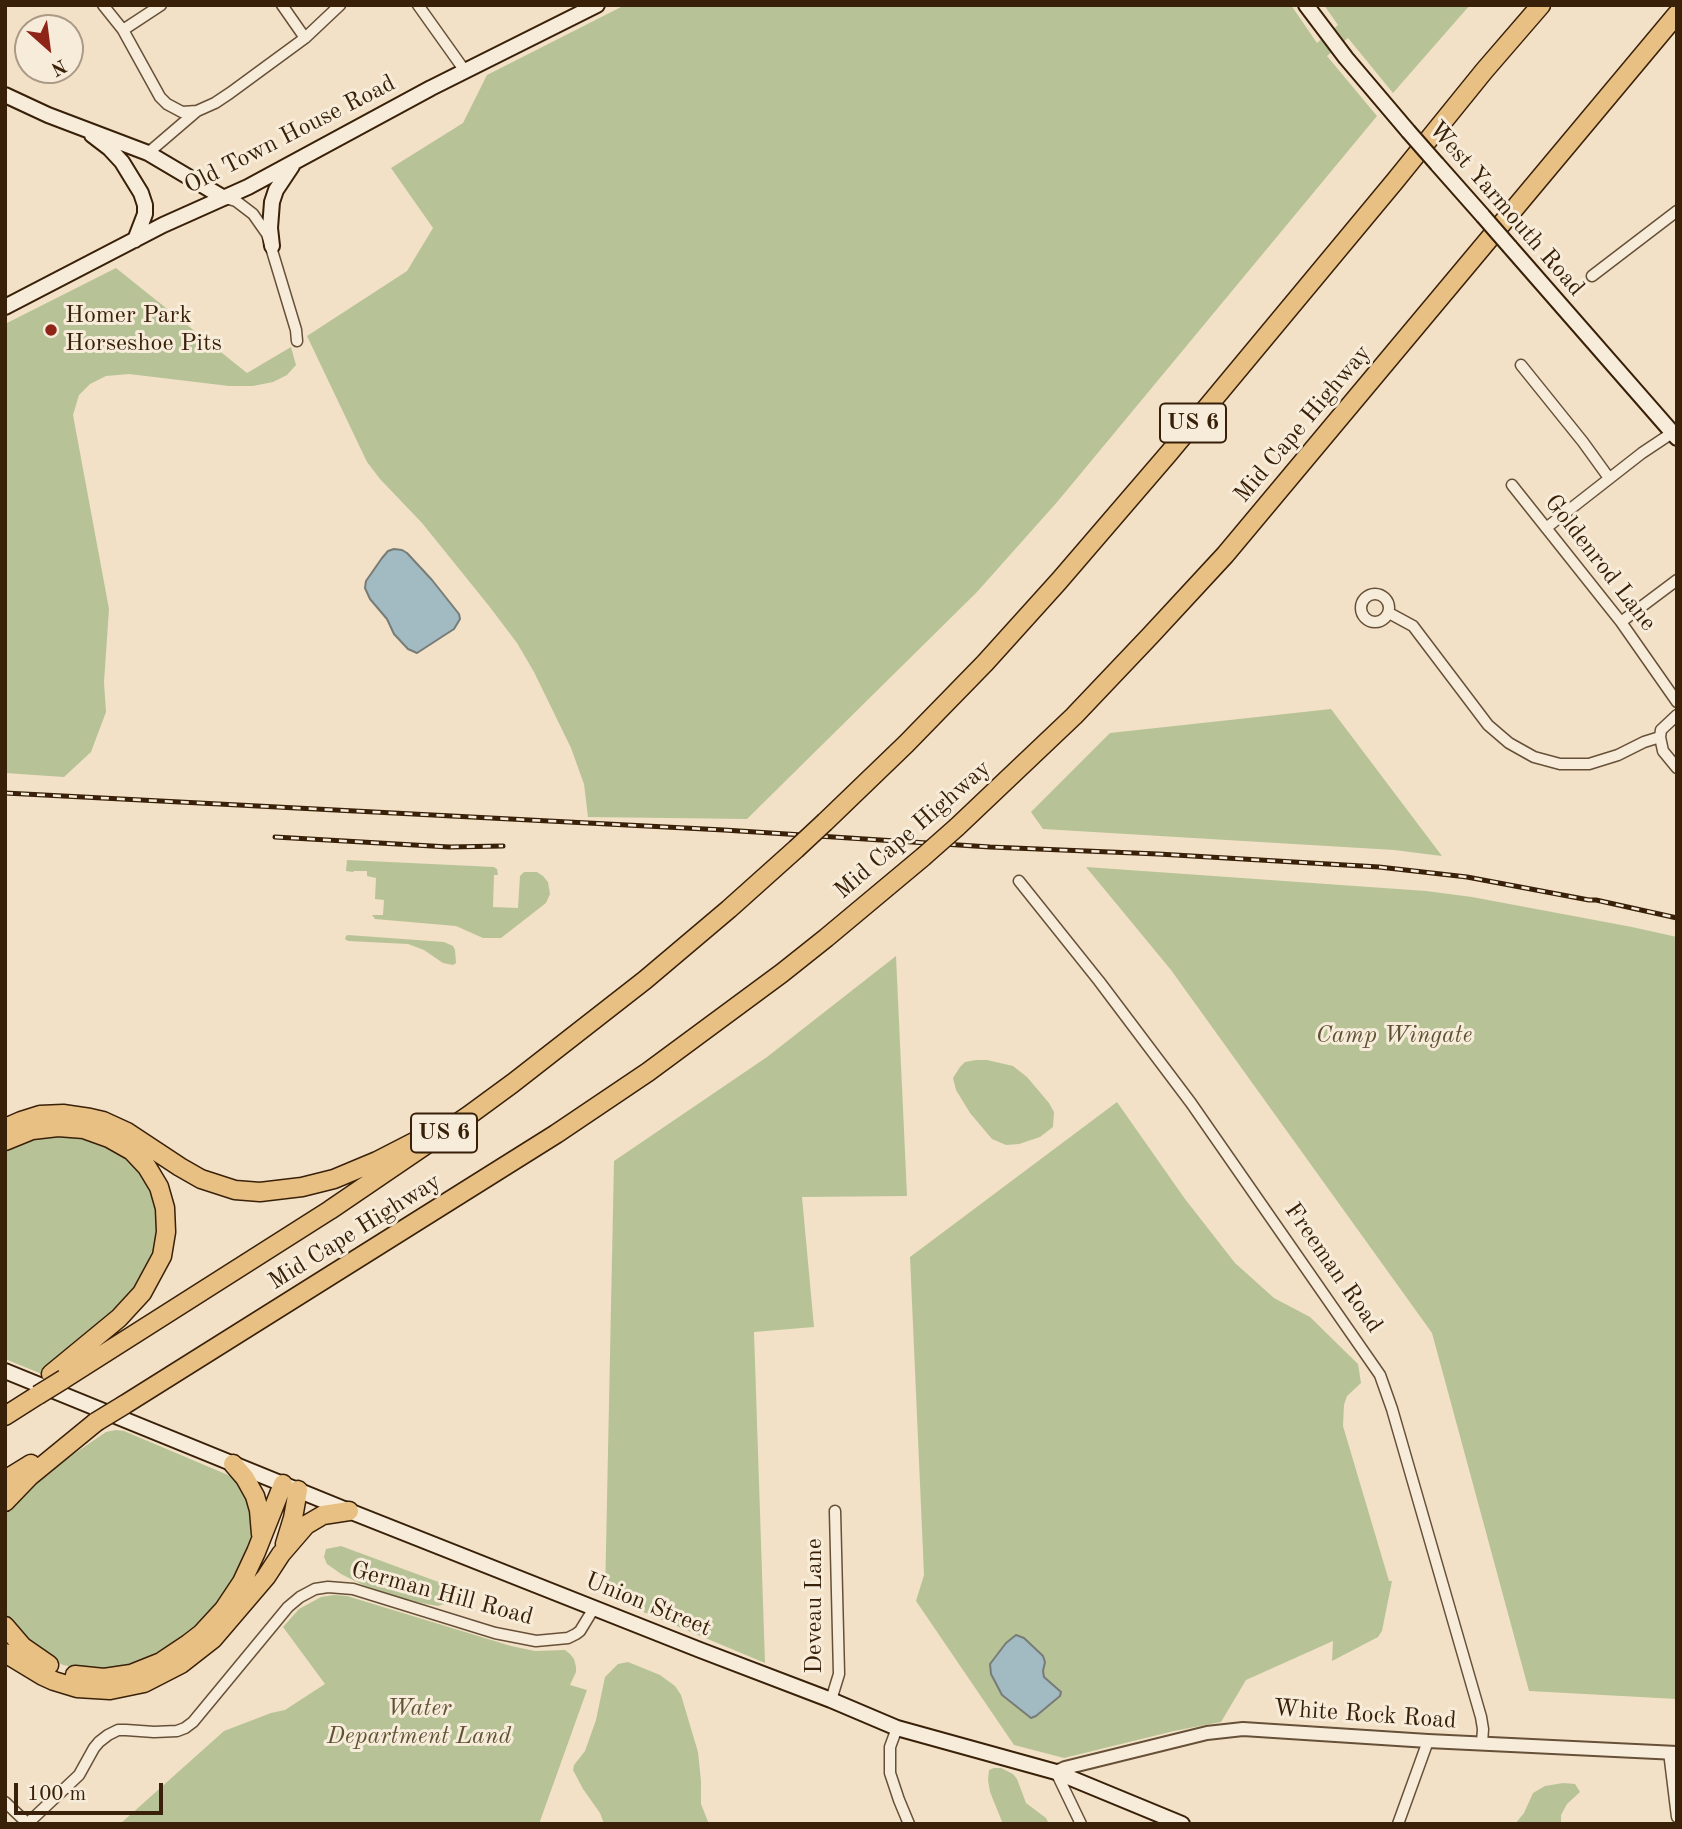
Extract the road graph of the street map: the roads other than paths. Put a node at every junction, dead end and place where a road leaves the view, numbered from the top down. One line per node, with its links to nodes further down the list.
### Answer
1 (103, 5): 10 (street)
2 (161, 5): 10 (street)
3 (282, 5): 11 (street)
4 (340, 5): 11 (street)
5 (418, 5): 12 (street)
6 (597, 5): 12 (main road, Old Town House Road)
7 (1306, 5): 26 (main road, West Yarmouth Road, bridge)
8 (1541, 5): 38 (highway, Mid Cape Highway / US 6, bridge)
9 (1677, 14): 46 (highway, Mid Cape Highway / US 6, bridge)
10 (123, 30): 14 (street)
11 (305, 38): 14 (street)
12 (465, 71): 17 (main road, Old Town House Road)
13 (5, 95): 15 (main road)
14 (197, 111): 16 (street)
15 (80, 126): 16 (main road); 20 (main road)
16 (148, 153): 18 (main road)
17 (295, 162): 18 (main road, Old Town House Road); 21 (main road)
18 (224, 198): 20 (main road, Old Town House Road); 21 (street)
19 (1677, 211): 22 (street)
20 (135, 240): 23 (main road, Old Town House Road)
21 (272, 246): 24 (street)
22 (1592, 276)
23 (5, 307)
24 (298, 341)
25 (1521, 365): 27 (street)
26 (1674, 435): 27 (street)
27 (1609, 478): 29 (street)
28 (1513, 485): 29 (street, Goldenrod Lane)
29 (1546, 527): 32 (street, Goldenrod Lane)
30 (1677, 580): 32 (street)
31 (1389, 613): 35 (street)
32 (1621, 622): 33 (street, Goldenrod Lane)
33 (1677, 702)
34 (1677, 715): 35 (street)
35 (1660, 737): 36 (street)
36 (1677, 768)
37 (1019, 881): 61 (street, Freeman Road)
38 (468, 1116): 39 (highway); 42 (highway, Mid Cape Highway / US 6)
39 (5, 1128)
40 (5, 1141): 42 (highway)
41 (5, 1371): 46 (main road, Union Street)
42 (57, 1376): 43 (highway, Mid Cape Highway / US 6, bridge)
43 (33, 1394): 44 (highway); 45 (highway, Mid Cape Highway / US 6)
44 (5, 1410)
45 (5, 1416)
46 (99, 1416): 47 (main road, Union Street); 48 (highway, Mid Cape Highway / US 6); 50 (highway)
47 (233, 1464): 49 (main road, Union Street); 53 (highway)
48 (5, 1480)
49 (290, 1487): 51 (main road, Union Street); 53 (highway); 54 (highway)
50 (5, 1502)
51 (349, 1511): 54 (highway); 55 (main road, Union Street)
52 (835, 1511): 58 (street, Deveau Lane)
53 (261, 1538): 56 (highway)
54 (281, 1554): 57 (highway)
55 (594, 1608): 58 (main road, Union Street); 66 (street, German Hill Road)
56 (5, 1626)
57 (5, 1653)
58 (831, 1700): 59 (main road, Union Street)
59 (897, 1728): 63 (main road, Union Street); 67 (street)
60 (1428, 1741): 61 (street, White Rock Road); 63 (street, White Rock Road); 70 (street)
61 (1482, 1744): 62 (street, White Rock Road)
62 (1673, 1752): 65 (street)
63 (1056, 1772): 68 (street); 69 (main road, Union Street)
64 (5, 1802): 66 (street)
65 (1677, 1817)
66 (27, 1824)
67 (909, 1824)
68 (1081, 1824)
69 (1182, 1824)
70 (1398, 1824)

